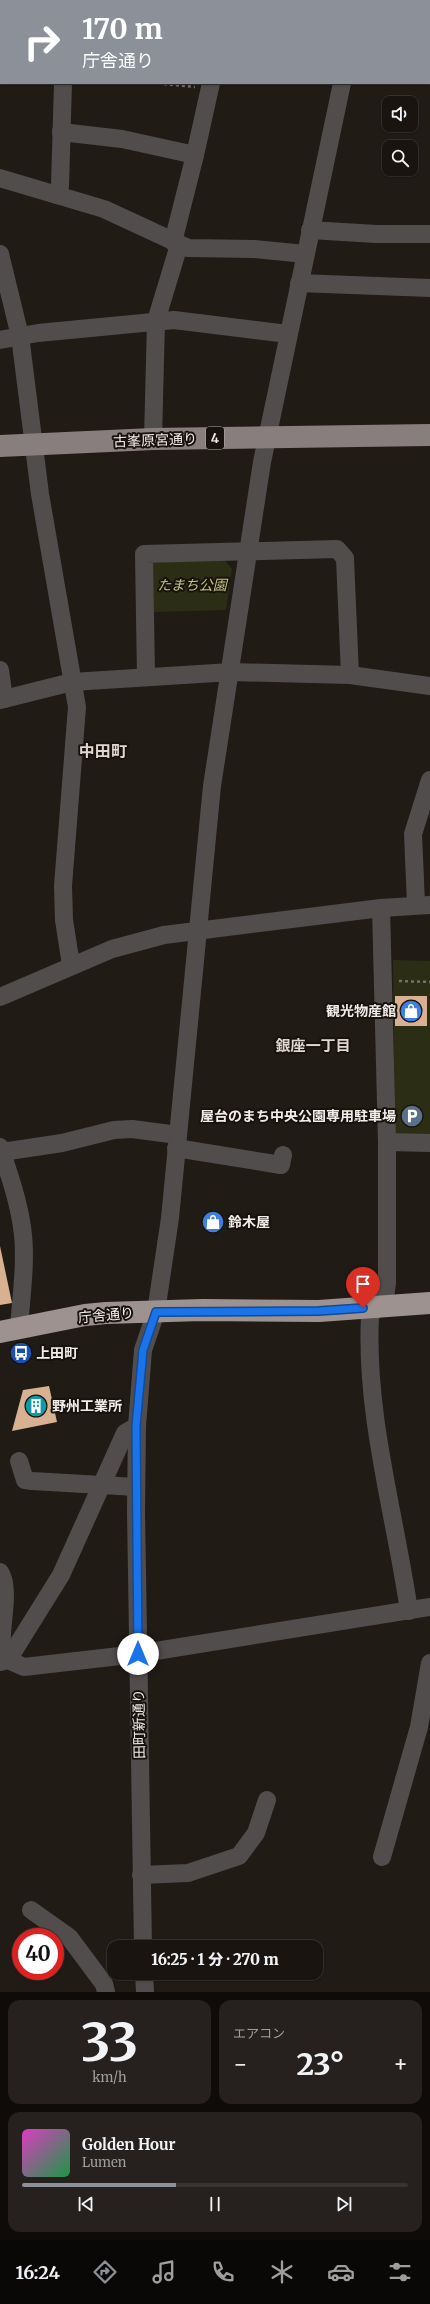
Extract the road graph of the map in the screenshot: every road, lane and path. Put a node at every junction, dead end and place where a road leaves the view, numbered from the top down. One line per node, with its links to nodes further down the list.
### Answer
1 (63, 84): 5 (street)
2 (171, 84): 4 (path)
3 (342, 84): 9 (street, 田町新通り)
4 (210, 86): 6 (street)
5 (61, 132): 6 (street); 8 (street)
6 (195, 155): 11 (street)
7 (0, 178): 8 (street)
8 (57, 195): 11 (street)
9 (310, 230): 10 (street); 13 (street, 田町新通り)
10 (430, 234)
11 (176, 243): 13 (street); 16 (street)
12 (0, 254): 18 (street)
13 (305, 254): 14 (street, 田町新通り)
14 (299, 283): 15 (street); 17 (street, 田町新通り)
15 (430, 288)
16 (156, 320): 17 (street); 18 (street); 22 (street)
17 (288, 334): 21 (street, 田町新通り)
18 (20, 336): 19 (street); 23 (street)
19 (0, 340)
20 (430, 435): 21 (main road, 古峯原宮通り / 4)
21 (266, 438): 22 (main road, 古峯原宮通り / 4); 25 (street, 田町新通り)
22 (153, 439): 23 (main road, 古峯原宮通り / 4)
23 (34, 444): 24 (main road, 古峯原宮通り / 4); 30 (street)
24 (0, 446)
25 (249, 550): 27 (street, 田町新通り); 28 (street); 29 (street)
26 (0, 670): 32 (street)
27 (231, 672): 28 (street); 29 (street); 36 (street, 田町新通り)
28 (350, 675): 31 (street)
29 (146, 677): 30 (street)
30 (72, 682): 32 (street); 37 (street)
31 (430, 686)
32 (2, 700)
33 (430, 780): 34 (street)
34 (423, 905): 35 (street)
35 (381, 908): 36 (street); 38 (street)
36 (198, 930): 37 (street); 41 (street, 田町新通り)
37 (71, 965): 40 (street)
38 (384, 981): 39 (path); 42 (street)
39 (430, 982)
40 (0, 997)
41 (177, 1141): 44 (street); 45 (street); 48 (street, 田町新通り)
42 (387, 1142): 43 (street); 47 (street)
43 (430, 1143)
44 (1, 1150): 49 (street)
45 (283, 1155)
46 (430, 1303): 47 (highway, 庁舎通り)
47 (377, 1307): 48 (highway, 庁舎通り); 56 (street)
48 (156, 1312): 49 (highway, 庁舎通り); 50 (street, 田町新通り)
49 (9, 1330)
50 (136, 1426): 52 (street); 53 (street, 田町新通り)
51 (19, 1461): 52 (street)
52 (103, 1485): 53 (street); 58 (street)
53 (136, 1487): 57 (street, 田町新通り)
54 (0, 1572): 58 (street)
55 (430, 1608): 56 (street)
56 (409, 1611): 57 (street)
57 (138, 1654): 58 (street); 62 (street, 田町新通り)
58 (4, 1661)
59 (430, 1663): 61 (street)
60 (267, 1800): 62 (street)
61 (382, 1857)
62 (141, 1875): 64 (street, 田町新通り)
63 (31, 1910): 66 (street)
64 (143, 1940)
65 (144, 1980): 67 (street)
66 (106, 1992)
67 (145, 1992)

